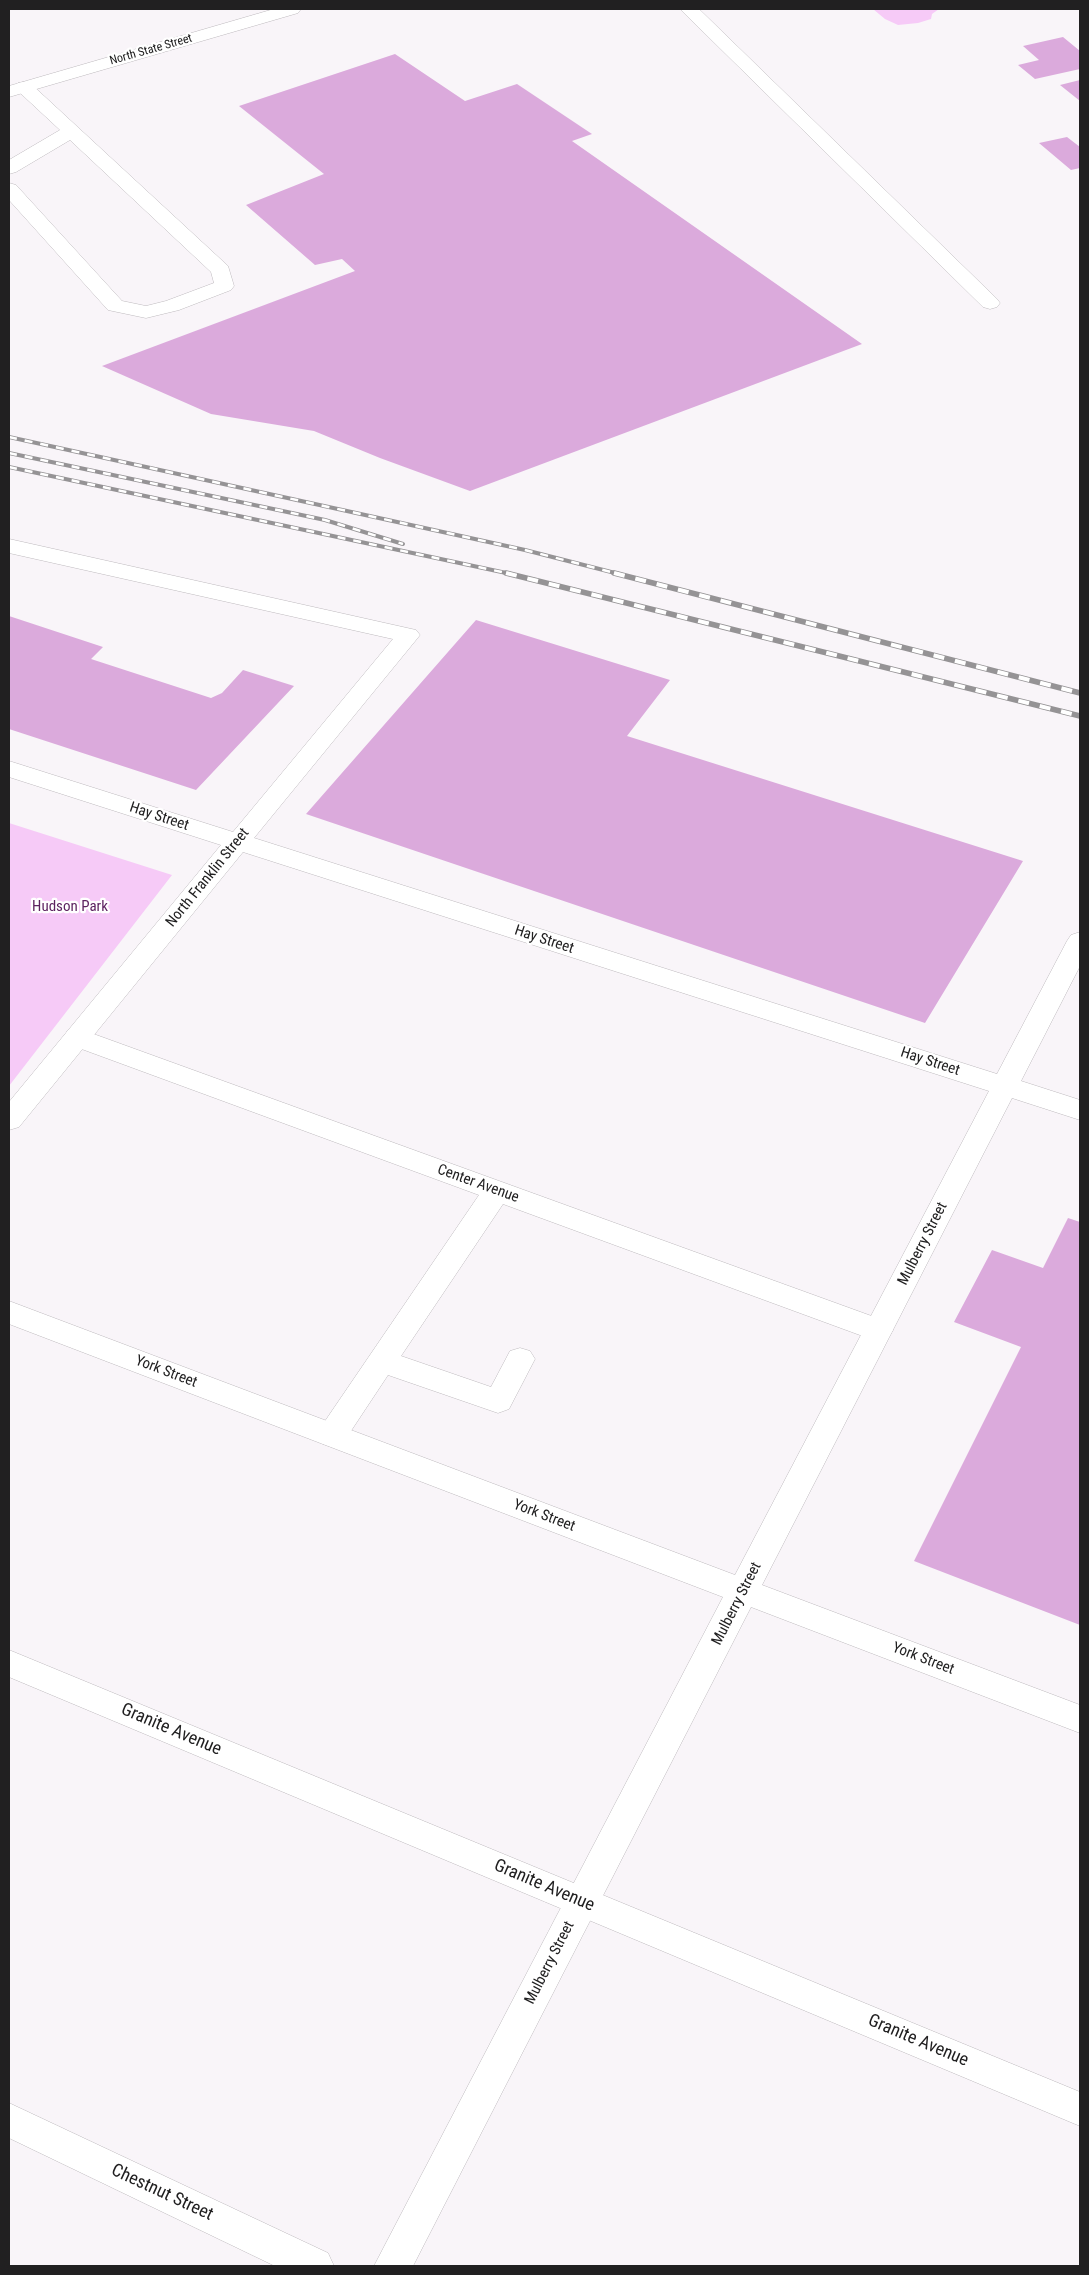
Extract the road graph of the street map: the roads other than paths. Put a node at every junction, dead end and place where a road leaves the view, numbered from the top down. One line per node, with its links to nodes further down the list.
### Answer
1 (292, 9): 3 (street, North State Street)
2 (689, 9): 7 (street)
3 (16, 89): 4 (street)
4 (71, 131): 5 (street); 6 (street)
5 (9, 168)
6 (9, 189)
7 (990, 303)
8 (9, 546): 10 (street, North Franklin Street)
9 (9, 769): 10 (street, Hay Street)
10 (238, 842): 12 (street, North Franklin Street); 13 (street, Hay Street)
11 (1080, 941): 13 (street, Mulberry Street)
12 (77, 1037): 15 (street, North Franklin Street); 16 (street, Center Avenue)
13 (1005, 1086): 14 (street, Hay Street); 18 (street, Mulberry Street)
14 (1080, 1110)
15 (9, 1120)
16 (497, 1191): 18 (street, Center Avenue); 20 (street)
17 (9, 1312): 21 (street, York Street)
18 (878, 1330): 22 (street, Mulberry Street)
19 (520, 1359): 20 (street)
20 (381, 1361): 21 (street)
21 (332, 1435): 22 (street, York Street)
22 (743, 1592): 24 (street, York Street); 25 (street, Mulberry Street)
23 (9, 1663): 25 (street, Granite Avenue)
24 (1080, 1719)
25 (582, 1901): 26 (street, Granite Avenue); 29 (street, Mulberry Street)
26 (1080, 2109)
27 (9, 2120): 28 (street, Chestnut Street)
28 (315, 2266)
29 (393, 2266)

